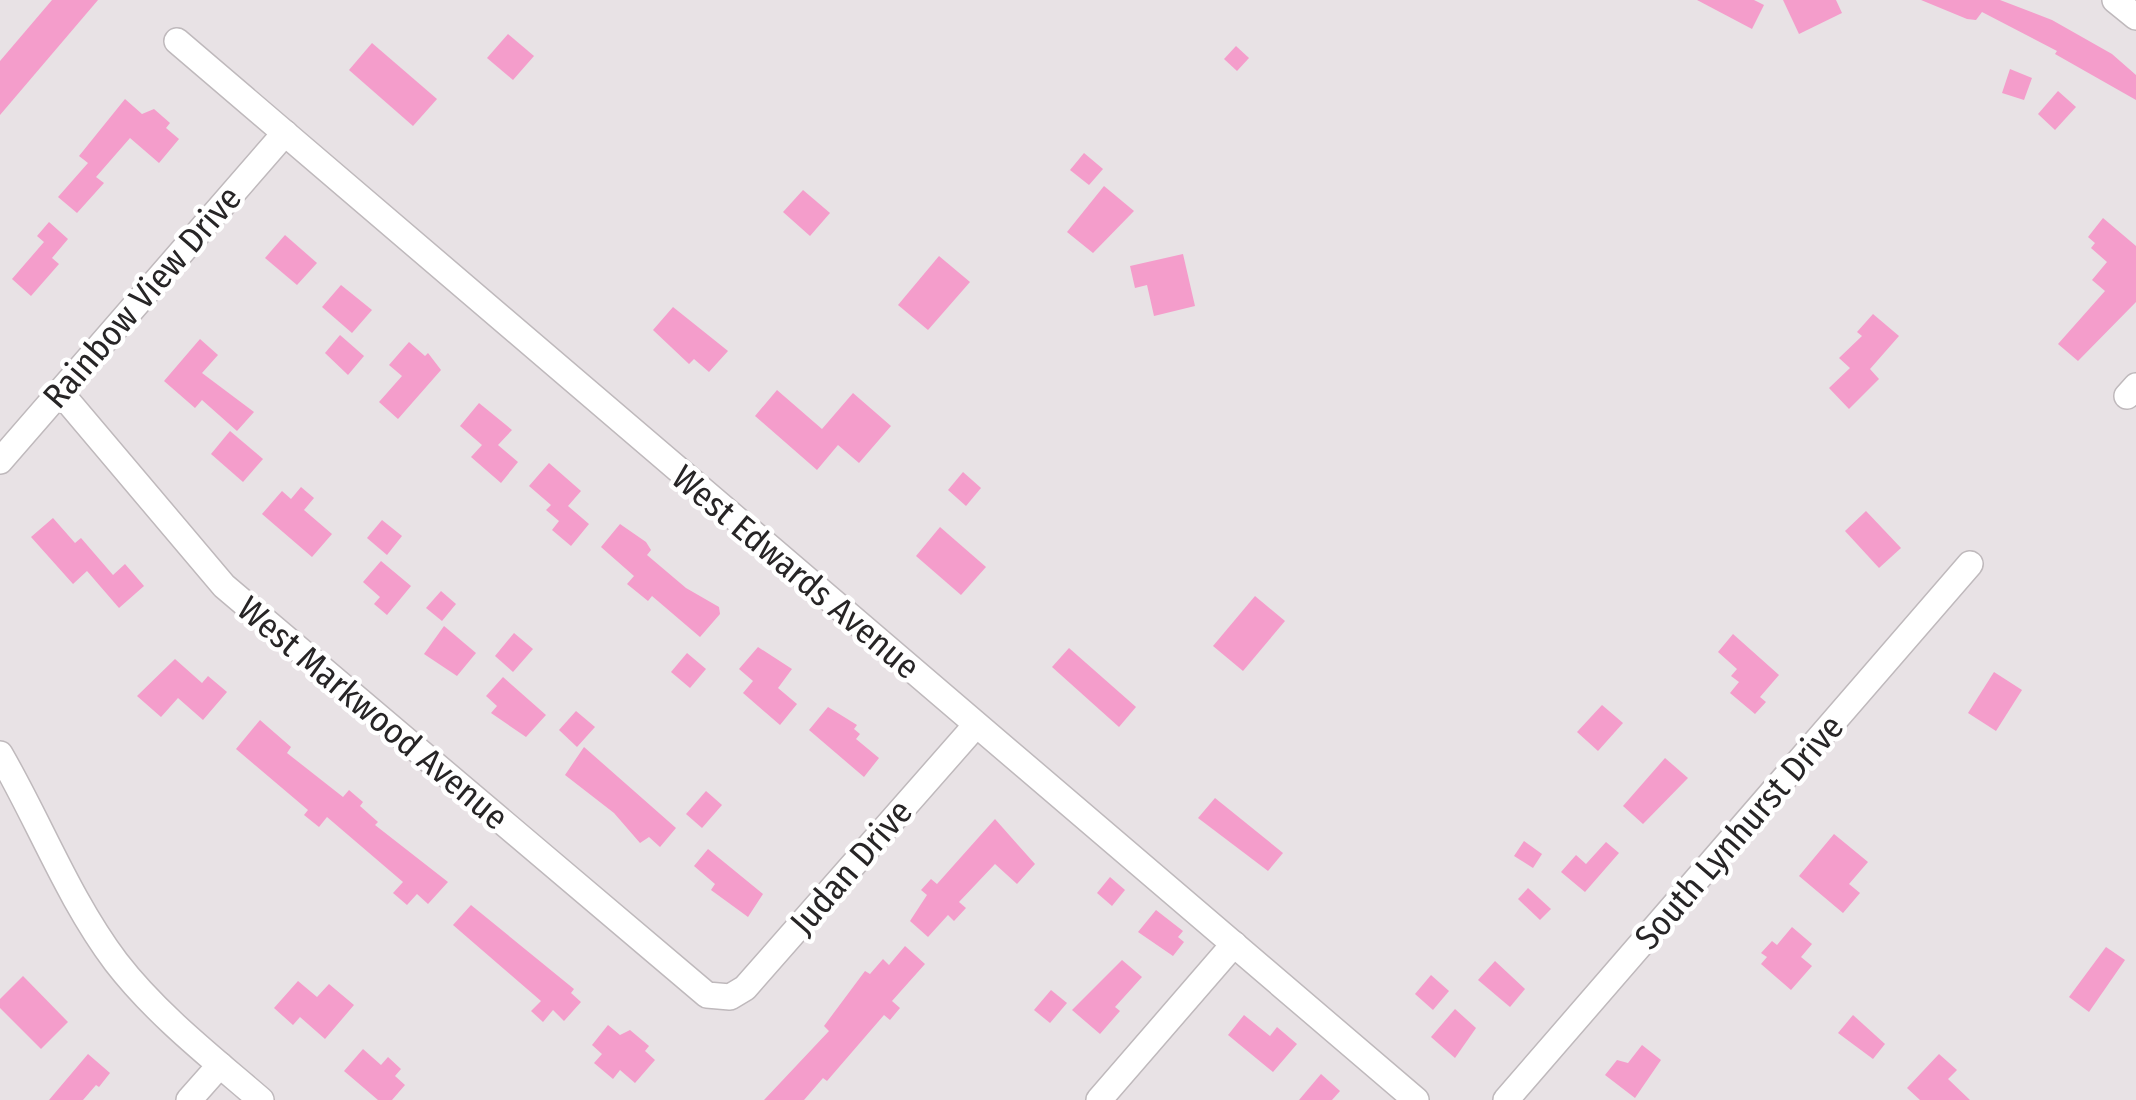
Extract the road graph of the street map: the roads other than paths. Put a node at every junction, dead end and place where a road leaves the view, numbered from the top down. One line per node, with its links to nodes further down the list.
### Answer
1 (2115, 0): 2 (street)
2 (2136, 17)
3 (178, 41): 4 (street, West Edwards Avenue)
4 (285, 133): 5 (street, Rainbow View Drive); 8 (street, West Edwards Avenue)
5 (60, 392): 6 (street, Rainbow View Drive); 11 (street, West Markwood Avenue)
6 (0, 461)
7 (1970, 564): 17 (street, South Lynhurst Drive)
8 (976, 725): 10 (street, West Edwards Avenue); 11 (street, Judan Drive)
9 (0, 754): 12 (street)
10 (1234, 944): 15 (street); 16 (street, West Edwards Avenue)
11 (720, 998)
12 (220, 1065): 13 (street); 14 (street)
13 (189, 1100)
14 (261, 1100)
15 (1099, 1100)
16 (1416, 1100)
17 (1506, 1100)

